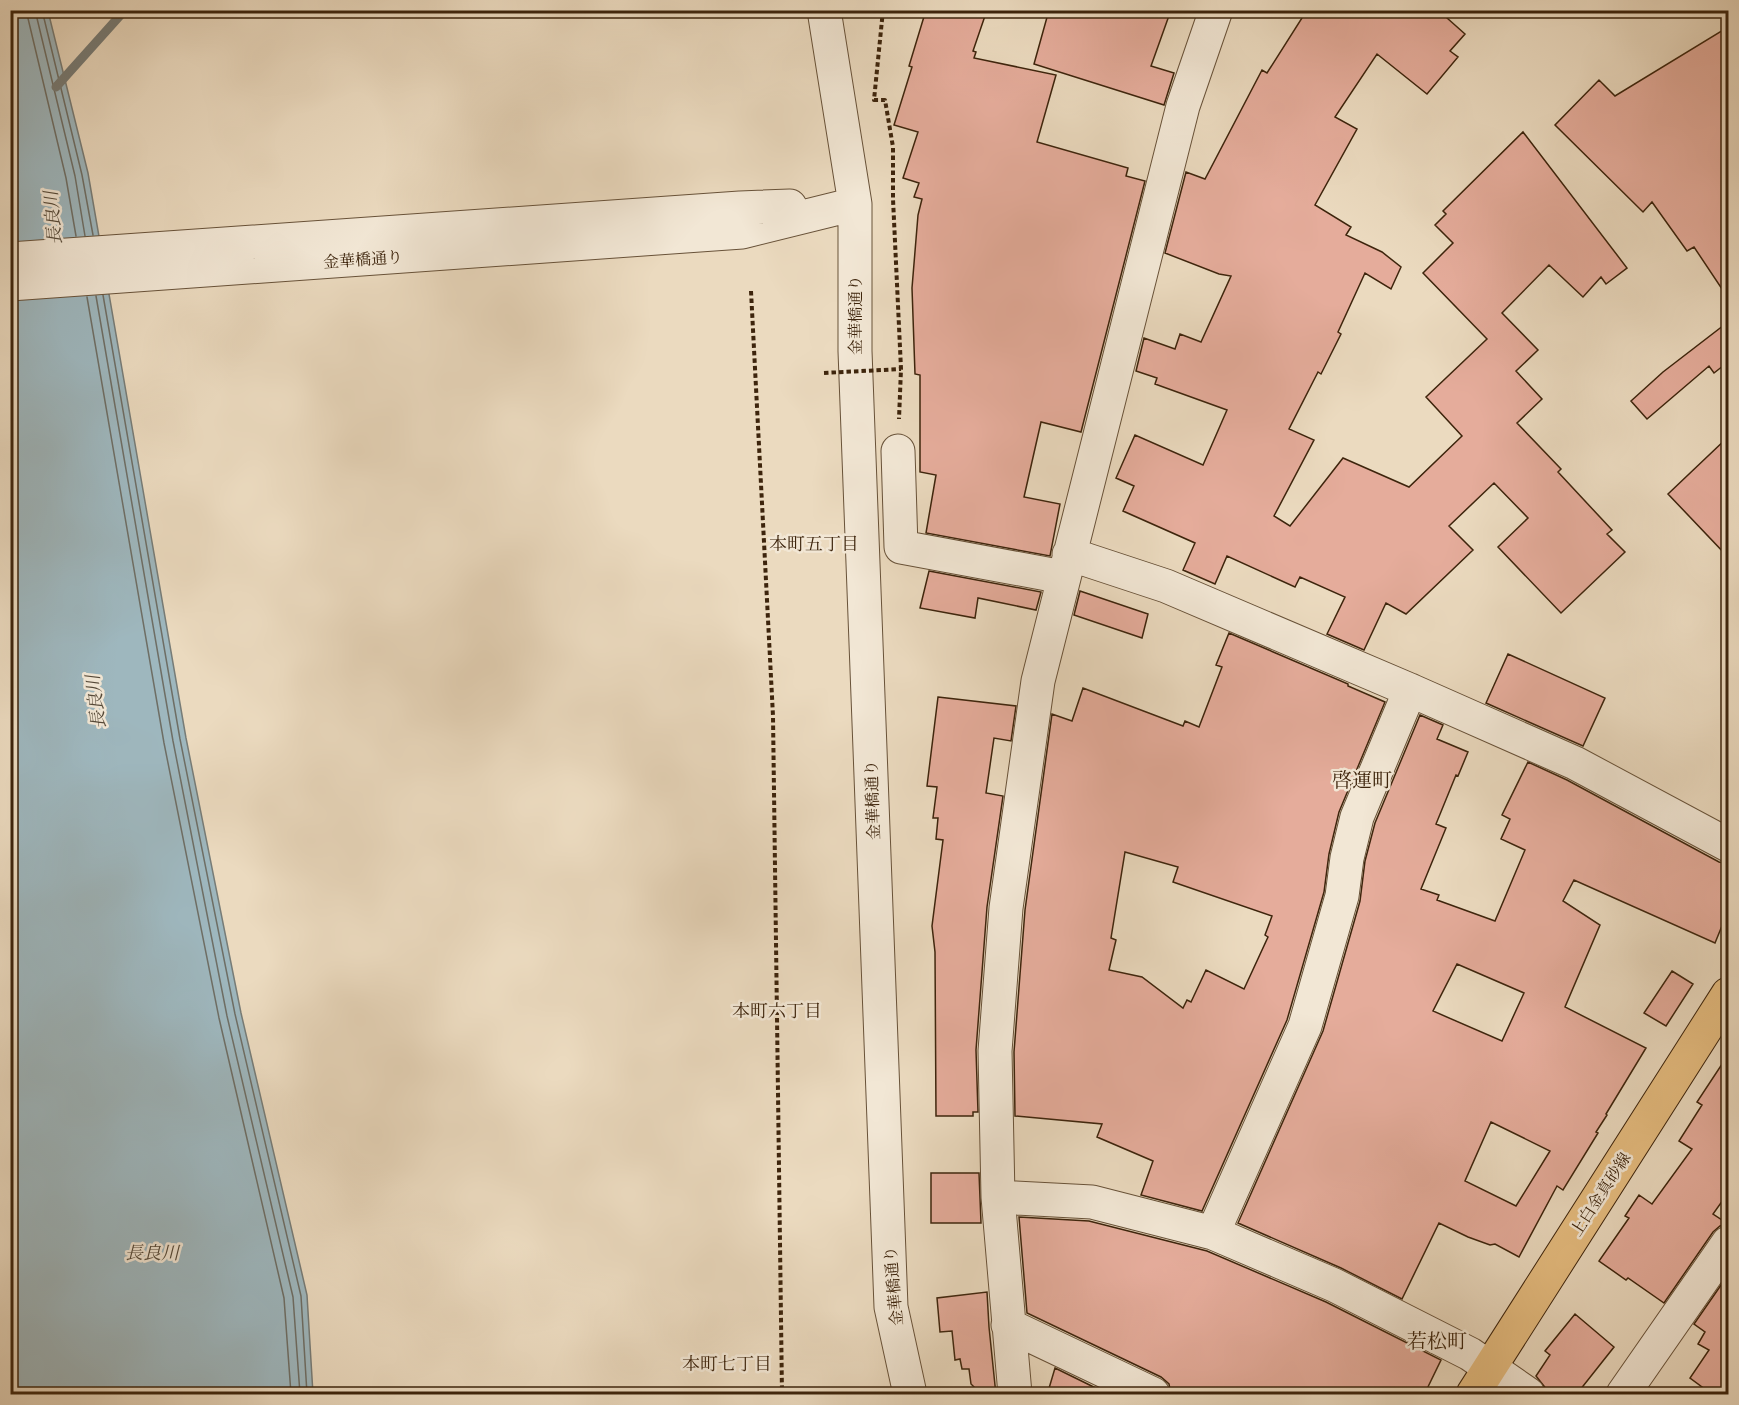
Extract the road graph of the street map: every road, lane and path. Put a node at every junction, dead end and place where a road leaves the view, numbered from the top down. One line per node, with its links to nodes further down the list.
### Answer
1 (824, 10): 4 (street)
2 (883, 10): 9 (path)
3 (1216, 10): 12 (street)
4 (855, 204): 5 (street, 金華橋通り); 22 (street, 金華橋通り)
5 (741, 220): 6 (street, 金華橋通り); 7 (street, 金華橋通り)
6 (10, 259)
7 (10, 284)
8 (751, 291): 21 (path)
9 (901, 369): 10 (path, bridge); 11 (path)
10 (824, 373)
11 (898, 451): 12 (street)
12 (1066, 566): 13 (street); 16 (street)
13 (1410, 690): 14 (street); 17 (street)
14 (1728, 845)
15 (1728, 994): 20 (main road, 上白金真砂線)
16 (998, 1197): 17 (street); 19 (street)
17 (1213, 1233): 20 (street)
18 (1728, 1243): 26 (street)
19 (1008, 1325): 23 (street); 24 (street)
20 (1481, 1381): 25 (street)
21 (782, 1395)
22 (910, 1395)
23 (1015, 1395)
24 (1153, 1395)
25 (1528, 1395)
26 (1623, 1395)

